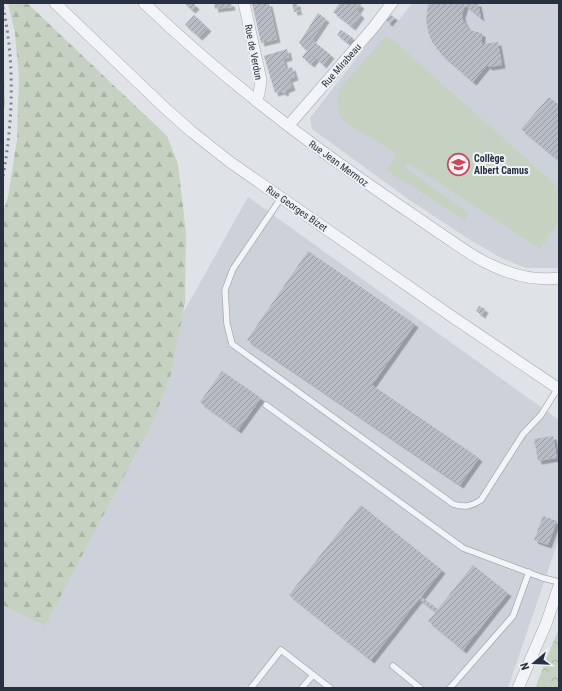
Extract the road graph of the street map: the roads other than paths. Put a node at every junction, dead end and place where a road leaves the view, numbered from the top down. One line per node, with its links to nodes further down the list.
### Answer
1 (55, 3): 7 (street, Rue Georges Bizet)
2 (144, 3): 5 (street, Rue Jean Mermoz)
3 (244, 3): 5 (street, Rue de Verdun)
4 (392, 3): 6 (street, Rue Mirabeau)
5 (256, 101): 6 (street, Rue Jean Mermoz)
6 (289, 125): 8 (street, Rue Jean Mermoz)
7 (281, 198): 9 (street, Rue Georges Bizet); 9 (lane)
8 (559, 278)
9 (559, 389)
10 (266, 405): 11 (lane)
11 (528, 572): 12 (lane); 20 (lane)
12 (559, 582)
13 (559, 586): 21 (street)
14 (393, 666): 19 (lane)
15 (313, 675): 16 (lane); 17 (lane); 18 (lane)
16 (251, 688)
17 (302, 688)
18 (330, 688)
19 (420, 688)
20 (450, 688)
21 (518, 688)

